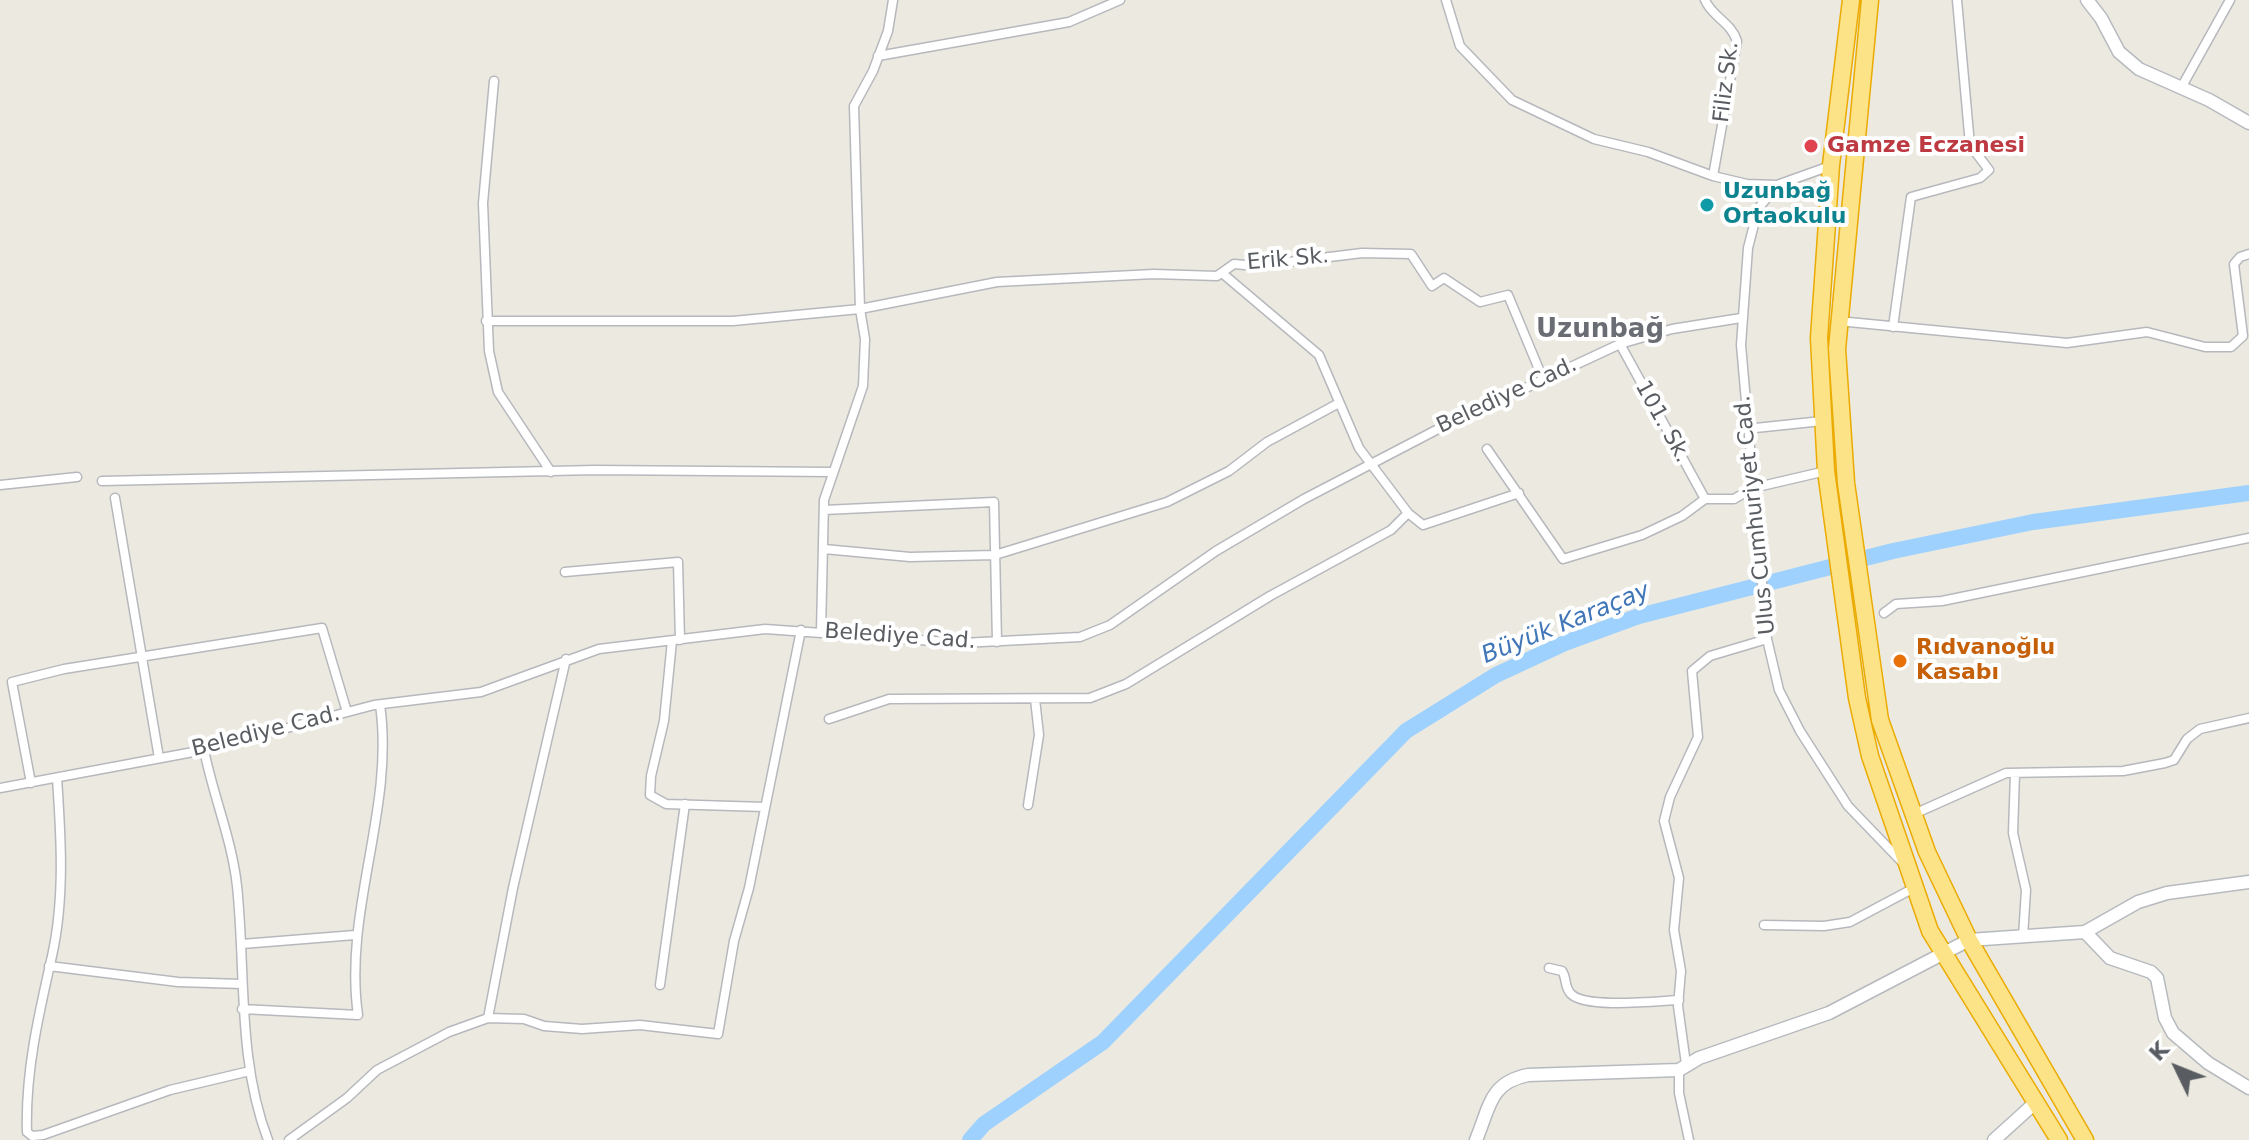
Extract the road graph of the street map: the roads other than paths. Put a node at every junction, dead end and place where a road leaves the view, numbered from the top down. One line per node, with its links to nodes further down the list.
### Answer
1 (893, 0): 10 (street)
2 (1120, 0): 10 (street)
3 (1446, 0): 15 (street)
4 (1705, 0): 15 (street, Filiz Sk.)
5 (1851, 0): 14 (highway)
6 (1870, 0): 22 (highway)
7 (1957, 0): 23 (street)
8 (2087, 0): 12 (street)
9 (2227, 2): 12 (street)
10 (878, 56): 19 (street)
11 (494, 81): 21 (street)
12 (2181, 88): 13 (street)
13 (2249, 123)
14 (1831, 165): 16 (street); 27 (highway)
15 (1713, 176): 16 (street)
16 (1777, 185): 20 (street, Ulus Cumhuriyet Cad.)
17 (2249, 254): 23 (street)
18 (1222, 273): 19 (street, Erik Sk.); 25 (street, Erik Sk.); 26 (street)
19 (860, 309): 21 (street, Erik Sk.); 33 (street)
20 (1741, 318): 24 (street, Belediye Cad.); 28 (street, Ulus Cumhuriyet Cad.)
21 (486, 321): 32 (street)
22 (1837, 321): 23 (street); 69 (highway)
23 (1893, 327)
24 (1620, 344): 25 (street, Belediye Cad.); 40 (street, 101. Sk.)
25 (1543, 379): 30 (street, Belediye Cad.)
26 (1339, 403): 30 (street); 45 (street)
27 (1822, 421): 28 (street); 31 (highway)
28 (1746, 429): 37 (street, Ulus Cumhuriyet Cad.)
29 (1487, 449): 38 (street)
30 (1371, 464): 42 (street); 52 (street, Belediye Cad.)
31 (1826, 471): 37 (street); 70 (highway)
32 (551, 472): 33 (street); 35 (street)
33 (832, 472): 41 (street)
34 (77, 477): 36 (street)
35 (102, 481)
36 (0, 485)
37 (1753, 488): 40 (street); 50 (street, Ulus Cumhuriyet Cad.)
38 (1519, 493): 40 (street); 42 (street)
39 (115, 498): 53 (street)
40 (1705, 499)
41 (824, 510): 44 (street); 45 (street)
42 (1408, 513): 55 (street)
43 (2249, 538): 47 (street)
44 (824, 549): 45 (street); 49 (street)
45 (995, 555): 52 (street)
46 (565, 572): 51 (street)
47 (1884, 613)
48 (801, 630): 49 (street, Belediye Cad.); 51 (street, Belediye Cad.); 68 (street)
49 (821, 631): 52 (street, Belediye Cad.)
50 (1767, 639): 70 (street, Ulus Cumhuriyet Cad.); 84 (street)
51 (676, 641): 54 (street, Belediye Cad.); 66 (street)
52 (997, 642)
53 (140, 657): 57 (street); 61 (street); 64 (street)
54 (566, 659): 56 (street, Belediye Cad.); 86 (street)
55 (1035, 699): 59 (street); 67 (street)
56 (380, 705): 57 (street, Belediye Cad.); 75 (street)
57 (347, 712): 60 (street, Belediye Cad.)
58 (2249, 718): 62 (street)
59 (829, 719)
60 (204, 750): 61 (street, Belediye Cad.); 78 (street)
61 (159, 758): 63 (street, Belediye Cad.)
62 (2015, 773): 69 (street); 76 (street)
63 (57, 778): 64 (street, Belediye Cad.); 80 (street)
64 (31, 783): 65 (street, Belediye Cad.)
65 (0, 788)
66 (685, 804): 68 (street); 83 (street)
67 (1028, 805)
68 (765, 807): 86 (street)
69 (1914, 814): 77 (highway)
70 (1906, 866): 72 (highway)
71 (2249, 882): 74 (street)
72 (1914, 888): 73 (street); 79 (highway)
73 (1764, 925)
74 (2085, 932): 76 (street); 89 (street)
75 (355, 935): 78 (street); 85 (street)
76 (2023, 937): 77 (street)
77 (1969, 940): 79 (street); 98 (highway)
78 (242, 944): 82 (street)
79 (1943, 952): 87 (street); 90 (highway)
80 (49, 966): 82 (street); 91 (street)
81 (1549, 968): 84 (street)
82 (242, 984): 85 (street)
83 (660, 985)
84 (1679, 1000): 87 (street)
85 (242, 1009): 88 (street)
86 (488, 1018): 93 (street)
87 (1683, 1067): 94 (street); 95 (street)
88 (250, 1071): 91 (street); 92 (street)
89 (2249, 1088)
90 (2036, 1102): 96 (street); 97 (highway)
91 (24, 1136)
92 (268, 1140)
93 (289, 1140)
94 (1476, 1140)
95 (1689, 1140)
96 (1994, 1140)
97 (2059, 1140)
98 (2085, 1140)

